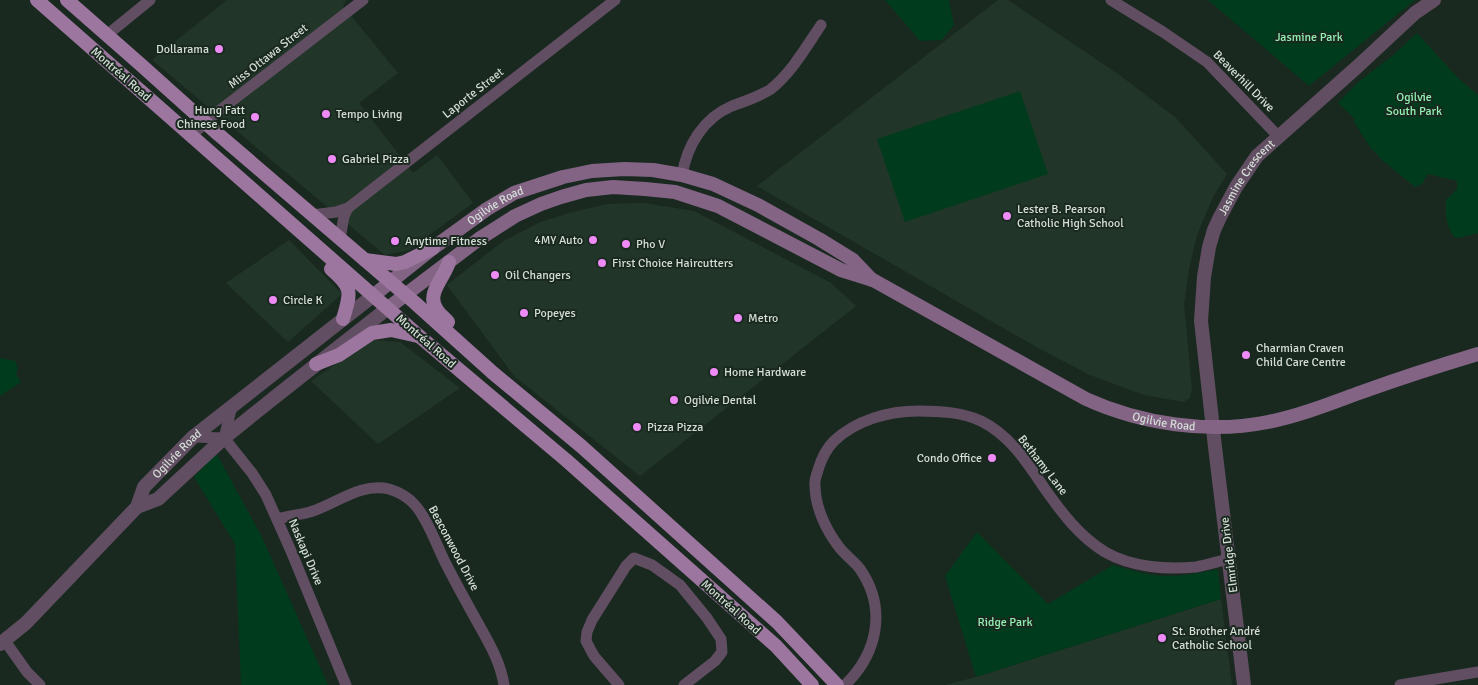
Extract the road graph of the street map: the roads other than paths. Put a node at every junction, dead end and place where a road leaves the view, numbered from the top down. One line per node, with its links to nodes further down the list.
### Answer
1 (37, 0): 11 (main road, Montréal Road)
2 (67, 0): 9 (main road, Montréal Road)
3 (150, 0): 9 (street)
4 (363, 0): 10 (street, Miss Ottawa Street)
5 (615, 0): 14 (street, Laporte Street)
6 (1111, 0): 12 (street, Beaverhill Drive)
7 (1434, 0): 12 (street, Jasmine Crescent)
8 (821, 25): 13 (street)
9 (107, 34): 10 (main road, Montréal Road)
10 (206, 123): 11 (street, Miss Ottawa Street); 15 (main road, Montréal Road)
11 (191, 136): 16 (main road, Montréal Road)
12 (1278, 136): 32 (street, Jasmine Crescent)
13 (682, 175): 18 (main road, Ogilvie Road); 21 (main road, Ogilvie Road)
14 (348, 208): 15 (street, Laporte Street); 17 (street)
15 (312, 214): 17 (main road, Montréal Road)
16 (298, 228): 23 (main road, Montréal Road); 26 (main road)
17 (340, 239): 19 (main road, Montréal Road)
18 (434, 248): 19 (main road); 22 (main road, Ogilvie Road)
19 (365, 260): 22 (main road, Montréal Road)
20 (449, 262): 21 (main road, Ogilvie Road); 24 (main road, Ogilvie Road); 30 (main road)
21 (873, 280): 32 (main road, Ogilvie Road)
22 (390, 282): 23 (main road, Ogilvie Road); 24 (main road, Montréal Road)
23 (374, 295): 25 (main road, Montréal Road); 26 (street, Ogilvie Road)
24 (405, 295): 25 (main road, Ogilvie Road); 30 (main road, Montréal Road)
25 (388, 308): 27 (main road, Montréal Road); 29 (street, Ogilvie Road)
26 (342, 319): 31 (street, Ogilvie Road)
27 (419, 336): 29 (main road); 36 (main road, Montréal Road)
28 (1478, 354): 32 (main road, Ogilvie Road)
29 (316, 364): 34 (street, Ogilvie Road)
30 (493, 373): 35 (main road, Montréal Road)
31 (232, 406): 33 (street, Ogilvie Road); 34 (street)
32 (1213, 426): 39 (street, Elmridge Drive)
33 (193, 437): 34 (street); 37 (street, Ogilvie Road)
34 (224, 438): 37 (street, Ogilvie Road); 38 (street, Naskapi Drive)
35 (581, 446): 36 (main road); 48 (main road, Montréal Road)
36 (566, 460): 47 (main road, Montréal Road)
37 (136, 507): 40 (street, Ogilvie Road)
38 (276, 518): 43 (street, Naskapi Drive); 44 (street, Beaconwood Drive)
39 (1229, 559): 49 (street, Bethamy Lane); 50 (street, Elmridge Drive)
40 (2, 642): 42 (street)
41 (1478, 672): 51 (street)
42 (40, 685)
43 (346, 685)
44 (504, 685)
45 (619, 685): 46 (street)
46 (684, 685)
47 (812, 685)
48 (838, 685)
49 (845, 685)
50 (1244, 685)
51 (1400, 685)

